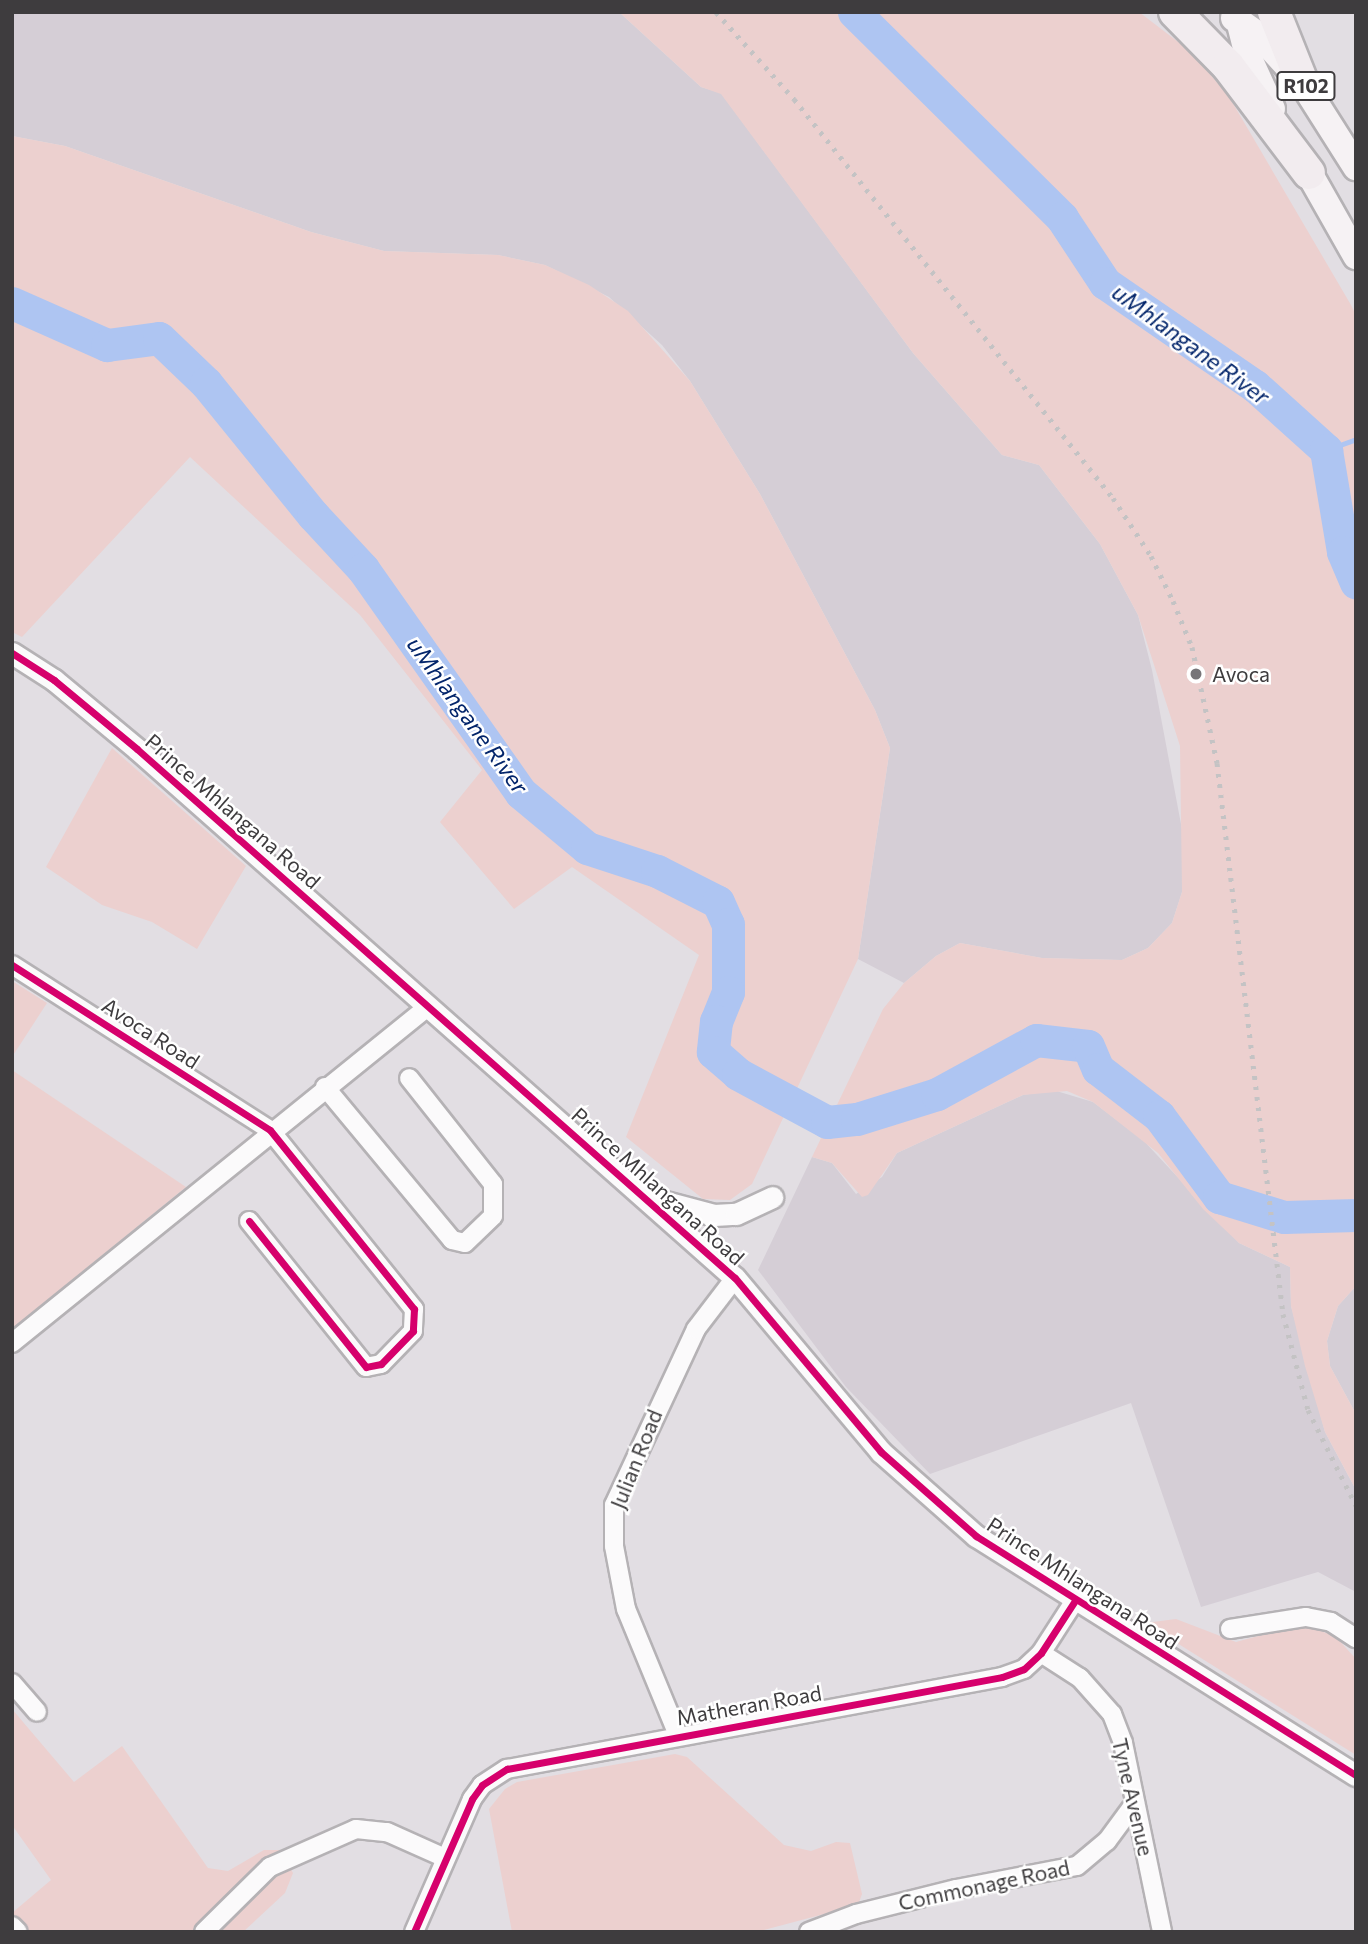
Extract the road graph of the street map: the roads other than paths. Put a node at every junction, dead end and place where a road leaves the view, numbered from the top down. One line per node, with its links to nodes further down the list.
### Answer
1 (1175, 12): 6 (highway)
2 (1274, 12): 4 (highway)
3 (1234, 15): 4 (main road, R102); 6 (main road, R102)
4 (1302, 82): 5 (main road, R102)
5 (1356, 167)
6 (1310, 173): 7 (main road, R102)
7 (1356, 256)
8 (12, 653): 10 (street, Prince Mhlangana Road)
9 (12, 965): 13 (street, Avoca Road)
10 (429, 1006): 12 (street); 15 (street, Prince Mhlangana Road)
11 (409, 1078): 12 (street)
12 (325, 1087): 13 (street)
13 (270, 1130): 16 (street, Avoca Road); 18 (street)
14 (772, 1197): 15 (street)
15 (648, 1198): 17 (street, Prince Mhlangana Road)
16 (248, 1221)
17 (735, 1278): 19 (street, Prince Mhlangana Road); 25 (street, Julian Road)
18 (12, 1343)
19 (1074, 1602): 22 (street, Matheran Road); 26 (street, Prince Mhlangana Road)
20 (1230, 1629): 21 (street)
21 (1356, 1638)
22 (1041, 1653): 25 (street, Matheran Road); 27 (street, Tyne Avenue)
23 (12, 1683): 24 (street)
24 (37, 1712)
25 (678, 1735): 28 (street, Matheran Road)
26 (1356, 1774)
27 (1135, 1803): 33 (street, Commonage Road); 34 (street, Tyne Avenue)
28 (445, 1858): 31 (street); 32 (street, Matheran Road)
29 (12, 1926): 30 (street)
30 (18, 1932)
31 (204, 1932)
32 (414, 1932)
33 (809, 1932)
34 (1162, 1932)

